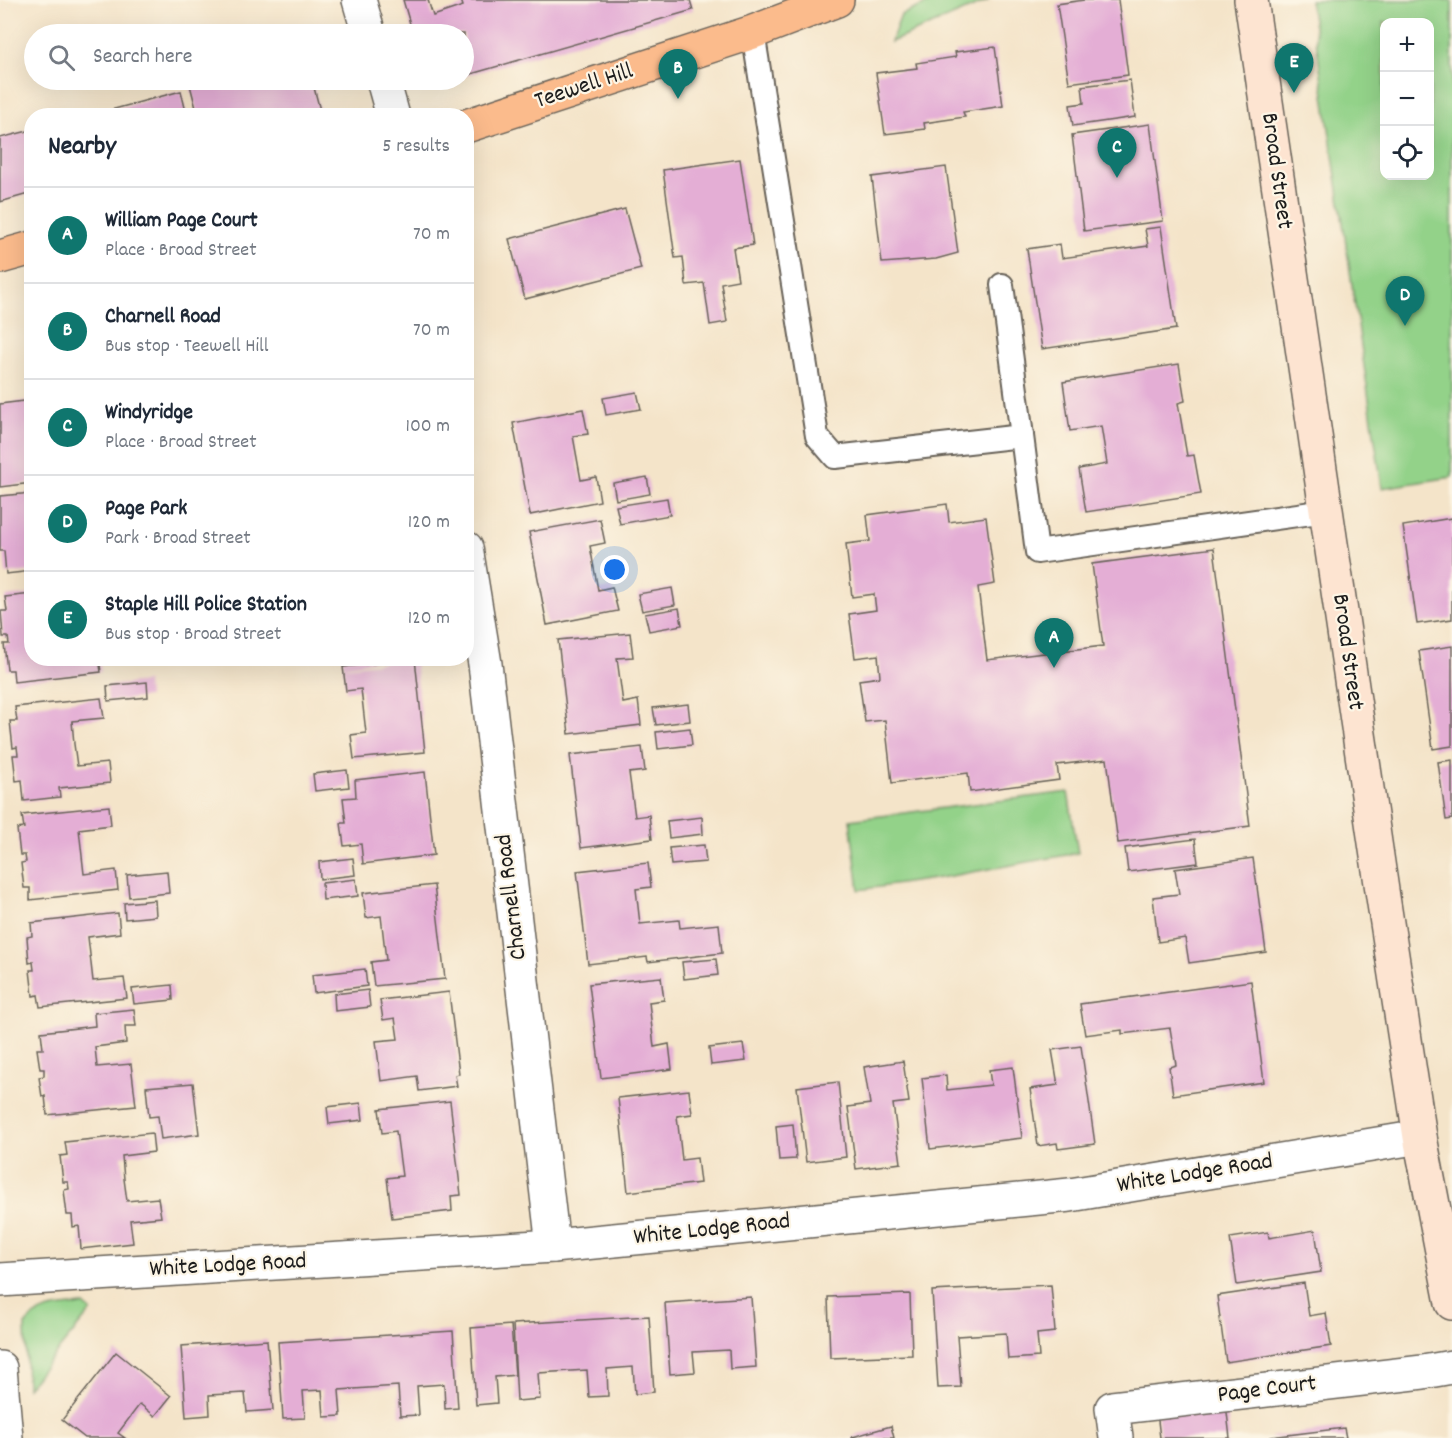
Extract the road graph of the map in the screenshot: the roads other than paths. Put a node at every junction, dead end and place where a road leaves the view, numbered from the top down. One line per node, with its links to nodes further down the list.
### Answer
1 (359, 0): 4 (street)
2 (837, 0): 5 (main road, Teewell Hill)
3 (1251, 0): 13 (main road, Broad Street)
4 (366, 24)
5 (753, 32): 8 (main road, Teewell Hill); 12 (lane)
6 (385, 90): 7 (street)
7 (391, 108)
8 (474, 123)
9 (24, 250): 10 (main road)
10 (0, 257)
11 (1002, 285): 12 (lane)
12 (1022, 436): 13 (lane)
13 (1326, 511): 15 (main road, Broad Street)
14 (474, 596): 16 (street, Charnell Road)
15 (1420, 1137): 16 (street, White Lodge Road); 18 (main road, Broad Street)
16 (553, 1246): 17 (street, White Lodge Road)
17 (0, 1280)
18 (1452, 1303)
19 (1452, 1367): 22 (street, Page Court)
20 (0, 1368): 21 (street)
21 (6, 1438)
22 (1116, 1438)

